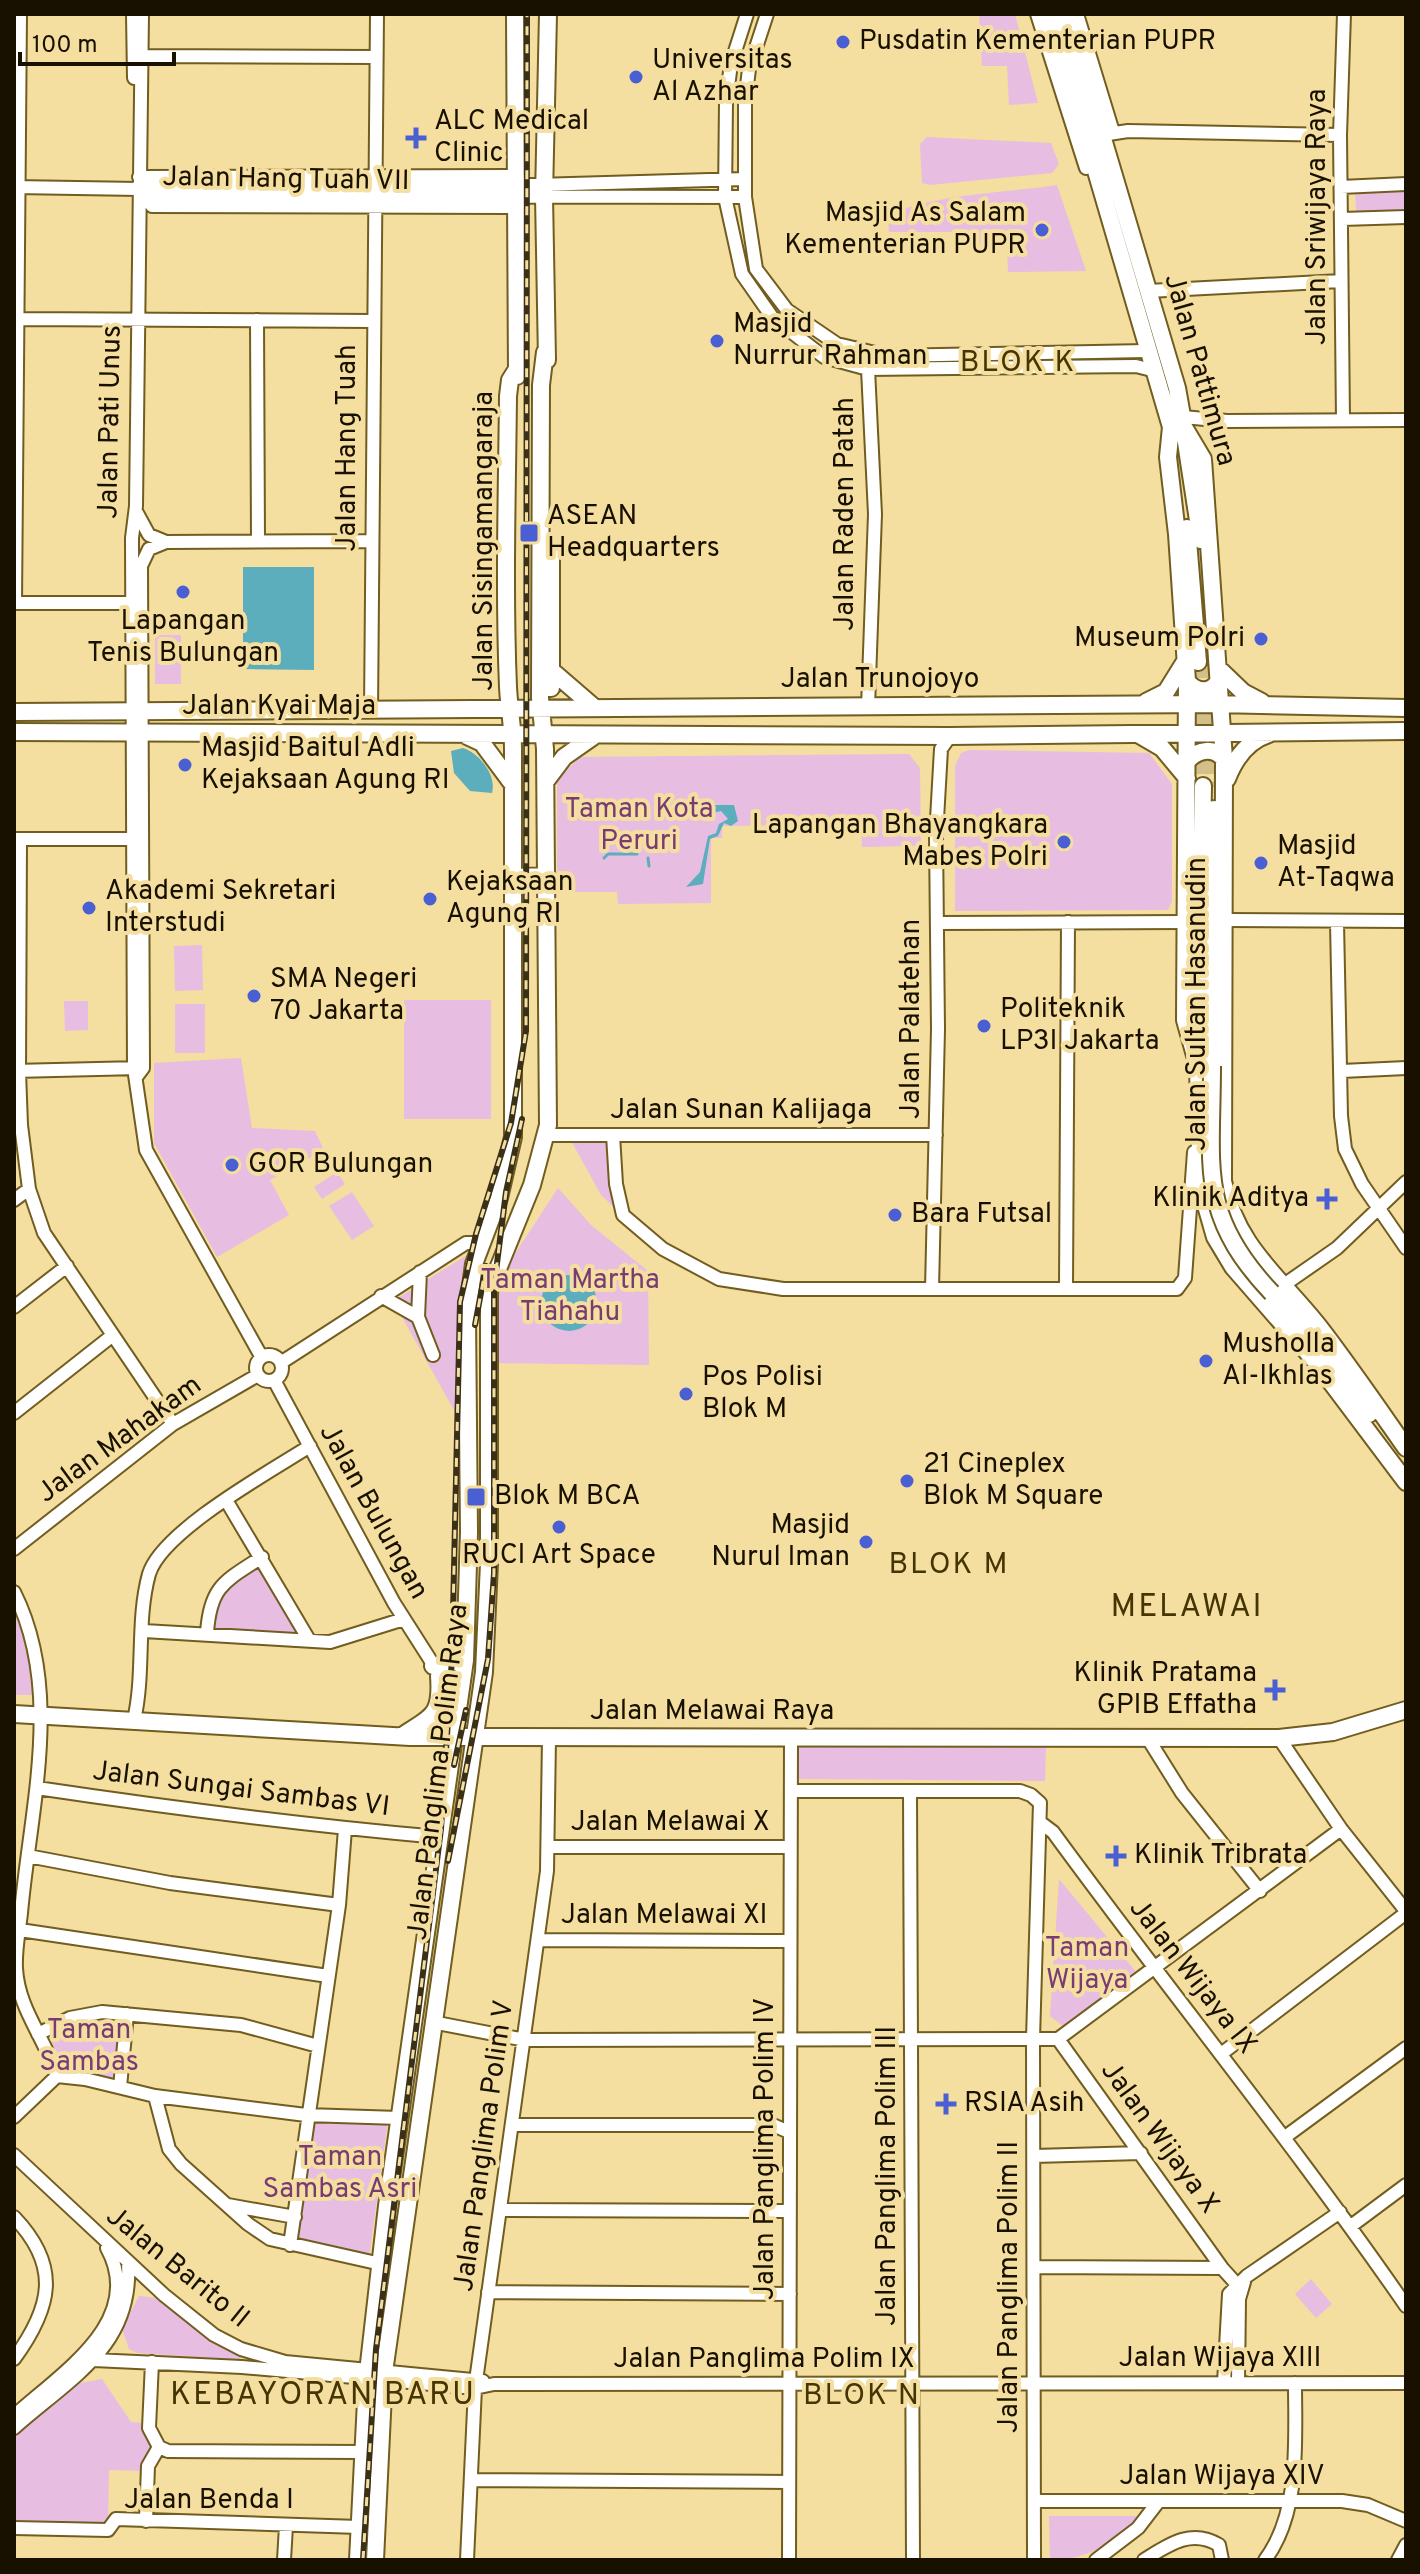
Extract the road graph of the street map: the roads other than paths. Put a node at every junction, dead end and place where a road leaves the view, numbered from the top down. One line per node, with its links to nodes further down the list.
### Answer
1 (20, 14): 24 (street)
2 (133, 14): 16 (street, Jalan Pati Unus)
3 (142, 14): 14 (street, Jalan Pati Unus)
4 (377, 14): 15 (street, Jalan Hang Tuah)
5 (515, 14): 30 (main road, Jalan Sisingamangaraja)
6 (548, 14): 26 (main road, Jalan Sisingamangaraja)
7 (747, 14): 21 (street, Jalan Raden Patah)
8 (767, 14): 20 (street)
9 (1037, 14): 19 (street)
10 (1050, 14): 42 (main road, Jalan Pattimura)
11 (1066, 14): 17 (main road, Jalan Pattimura)
12 (1077, 14): 17 (street, Jalan Pattimura)
13 (1344, 14): 18 (street, Jalan Sriwijaya Raya)
14 (143, 56): 15 (street); 16 (street, Jalan Pati Unus)
15 (376, 57): 29 (street, Jalan Hang Tuah)
16 (139, 112): 22 (street, Jalan Pati Unus)
17 (1108, 134): 18 (street); 37 (main road, Jalan Pattimura)
18 (1340, 135): 25 (street, Jalan Sriwijaya Raya)
19 (1086, 168)
20 (745, 179): 21 (street); 33 (street)
21 (725, 180): 26 (street); 32 (street, Jalan Raden Patah)
22 (139, 184): 24 (street); 27 (street, Jalan Hang Tuah VII); 27 (street, Jalan Hang Tuah VII); 39 (street, Jalan Pati Unus)
23 (1406, 184): 25 (street)
24 (15, 187): 38 (street)
25 (1341, 187): 35 (street, Jalan Sriwijaya Raya)
26 (544, 190): 30 (street); 32 (street); 43 (main road, Jalan Sisingamangaraja)
27 (218, 191): 28 (street, Jalan Hang Tuah VII); 28 (street, Jalan Hang Tuah VII)
28 (290, 191): 29 (street, Jalan Hang Tuah VII); 29 (street, Jalan Hang Tuah VII)
29 (375, 191): 31 (street, Jalan Hang Tuah VII); 31 (street, Jalan Hang Tuah VII); 41 (street, Jalan Hang Tuah)
30 (518, 191): 31 (street, Jalan Hang Tuah VII); 31 (street, Jalan Hang Tuah VII); 67 (main road, Jalan Sisingamangaraja)
31 (445, 192)
32 (725, 197): 33 (street); 44 (street, Jalan Raden Patah)
33 (745, 197): 42 (street)
34 (1406, 217): 35 (street)
35 (1342, 219): 36 (street, Jalan Sriwijaya Raya)
36 (1341, 281): 37 (street); 47 (street, Jalan Sriwijaya Raya)
37 (1148, 291): 49 (main road, Jalan Pattimura)
38 (16, 319): 39 (street); 46 (street)
39 (137, 319): 40 (street); 50 (street, Jalan Pati Unus)
40 (257, 320): 41 (street); 51 (street)
41 (373, 321): 52 (street, Jalan Hang Tuah)
42 (1146, 351): 45 (main road, Jalan Pattimura)
43 (545, 352): 57 (main road, Jalan Sisingamangaraja); 68 (main road, Jalan Sisingamangaraja)
44 (868, 369): 45 (street, Jalan Raden Patah); 63 (street, Jalan Raden Patah)
45 (1152, 370): 49 (main road, Jalan Pattimura)
46 (15, 403): 54 (street)
47 (1343, 419): 48 (street); 49 (street)
48 (1406, 420)
49 (1179, 424): 56 (main road, Jalan Pattimura); 56 (main road, Jalan Pattimura)
50 (136, 506): 53 (street); 55 (street, Jalan Pati Unus)
51 (258, 541): 52 (street); 53 (street)
52 (371, 541): 69 (street, Jalan Hang Tuah)
53 (166, 542): 55 (street, Jalan Pati Unus)
54 (14, 603): 55 (street)
55 (136, 603): 71 (street, Jalan Pati Unus)
56 (1206, 666): 58 (main road, Jalan Pattimura); 58 (main road); 59 (main road, Jalan Pattimura); 60 (main road); 62 (main road)
57 (551, 670): 65 (main road); 68 (main road, Jalan Sisingamangaraja)
58 (1187, 681): 61 (main road, Jalan Pattimura)
59 (1221, 704): 61 (main road, Jalan Trunojoyo); 62 (main road, Jalan Trunojoyo); 79 (main road, Jalan Sultan Hasanudin)
60 (1137, 705): 61 (main road, Jalan Trunojoyo); 64 (main road, Jalan Trunojoyo)
61 (1187, 705): 78 (main road, Jalan Sultan Hasanudin)
62 (1266, 705): 66 (main road, Jalan Trunojoyo)
63 (868, 707): 64 (main road, Jalan Trunojoyo); 65 (main road, Jalan Trunojoyo)
64 (1030, 707): 77 (main road)
65 (596, 708): 68 (main road, Jalan Trunojoyo)
66 (1406, 708)
67 (513, 709): 68 (main road, Jalan Kyai Maja); 69 (main road, Jalan Kyai Maja); 83 (main road, Jalan Panglima Polim Raya)
68 (546, 709): 75 (main road, Jalan Panglima Polim Raya)
69 (371, 711): 71 (main road, Jalan Kyai Maja)
70 (14, 712): 71 (main road, Jalan Kyai Maja)
71 (136, 712): 80 (street, Jalan Pati Unus)
72 (1278, 731): 73 (main road, Jalan Trunojoyo); 79 (main road, Jalan Trunojoyo); 90 (main road)
73 (1406, 731)
74 (14, 732): 80 (main road, Jalan Kyai Maja)
75 (545, 732): 82 (main road, Jalan Trunojoyo); 83 (main road, Jalan Kyai Maja); 88 (main road, Jalan Panglima Polim Raya)
76 (1133, 732): 77 (main road, Jalan Trunojoyo); 78 (main road, Jalan Trunojoyo); 87 (main road)
77 (1032, 733): 84 (main road, Jalan Trunojoyo)
78 (1187, 733): 79 (main road, Jalan Trunojoyo); 86 (main road, Jalan Sultan Hasanudin)
79 (1223, 733): 85 (main road, Jalan Sultan Hasanudin)
80 (137, 734): 81 (main road, Jalan Kyai Maja); 92 (street); 107 (street)
81 (461, 734): 83 (main road, Jalan Kyai Maja); 89 (main road)
82 (600, 734): 84 (main road, Jalan Trunojoyo); 88 (main road)
83 (513, 735): 89 (main road, Jalan Panglima Polim Raya)
84 (940, 740): 100 (street, Jalan Palatehan)
85 (1224, 759): 86 (main road); 90 (main road, Jalan Sultan Hasanudin)
86 (1188, 760): 87 (main road, Jalan Sultan Hasanudin)
87 (1187, 778): 99 (main road, Jalan Sultan Hasanudin)
88 (546, 781): 93 (main road, Jalan Panglima Polim Raya)
89 (512, 783): 94 (main road, Jalan Panglima Polim Raya)
90 (1214, 787): 96 (main road, Jalan Sultan Hasanudin); 103 (main road); 105 (main road)
91 (17, 839): 92 (street); 95 (street)
92 (133, 839): 107 (street)
93 (547, 876): 94 (main road); 111 (main road, Jalan Panglima Polim Raya)
94 (513, 877): 120 (main road, Jalan Panglima Polim Raya)
95 (17, 916): 102 (street)
96 (1226, 920): 101 (street); 104 (main road, Jalan Sultan Hasanudin)
97 (1406, 921): 101 (street)
98 (1068, 922): 99 (street); 100 (street); 125 (street)
99 (1185, 922): 105 (main road, Jalan Sultan Hasanudin)
100 (937, 923): 113 (street, Jalan Palatehan)
101 (1337, 923): 108 (street)
102 (17, 989): 109 (street)
103 (1211, 1008): 104 (main road); 105 (main road)
104 (1224, 1041): 124 (main road, Jalan Sultan Hasanudin)
105 (1205, 1066): 110 (main road, Jalan Sultan Hasanudin); 141 (main road, bridge)
106 (1406, 1068): 108 (street)
107 (138, 1071): 109 (street); 133 (street)
108 (1342, 1071): 119 (street)
109 (16, 1073): 115 (street)
110 (1198, 1114): 125 (street); 128 (main road, Jalan Sultan Hasanudin)
111 (546, 1135): 112 (street, Jalan Sunan Kalijaga); 147 (main road, Jalan Panglima Polim Raya)
112 (613, 1135): 113 (street, Jalan Sunan Kalijaga); 126 (street)
113 (936, 1135): 126 (street, Jalan Palatehan)
114 (14, 1157): 115 (street)
115 (25, 1168): 117 (street)
116 (1406, 1182): 119 (street)
117 (29, 1189): 118 (street); 122 (street)
118 (14, 1200)
119 (1377, 1209): 121 (street); 124 (street)
120 (480, 1243): 123 (street); 146 (main road, Jalan Panglima Polim Raya)
121 (1406, 1248)
122 (67, 1266): 129 (street); 131 (street)
123 (420, 1272): 127 (street); 130 (street)
124 (1284, 1285): 128 (street); 140 (main road, Jalan Sultan Hasanudin)
125 (1066, 1288): 126 (street)
126 (932, 1289)
127 (381, 1296): 130 (street); 134 (street)
128 (1261, 1300): 142 (main road, Jalan Sultan Hasanudin)
129 (14, 1307)
130 (418, 1317): 132 (street)
131 (113, 1335): 137 (street); 138 (street)
132 (433, 1355)
133 (261, 1356): 134 (street); 135 (street)
134 (282, 1362): 136 (street)
135 (258, 1375): 136 (street); 138 (street, Jalan Mahakam)
136 (274, 1380): 139 (street, Jalan Bulungan)
137 (14, 1413)
138 (173, 1424): 144 (street, Jalan Mahakam)
139 (310, 1446): 143 (street); 149 (street, Jalan Bulungan)
140 (1406, 1448)
141 (1406, 1462)
142 (1406, 1482)
143 (226, 1500): 145 (street); 150 (street)
144 (14, 1549)
145 (262, 1557): 151 (street); 152 (street)
146 (468, 1563): 147 (main road); 153 (main road, Jalan Panglima Polim Raya)
147 (489, 1563): 162 (main road, Jalan Panglima Polim Raya)
148 (14, 1592): 158 (street)
149 (404, 1619): 152 (street); 154 (street, Jalan Bulungan)
150 (144, 1631): 151 (street); 159 (street)
151 (207, 1633): 152 (street)
152 (309, 1640)
153 (465, 1660): 154 (main road); 155 (main road, Jalan Panglima Polim Raya)
154 (436, 1671): 155 (street, Jalan Bulungan); 160 (main road)
155 (459, 1705): 161 (main road, Jalan Panglima Polim Raya)
156 (1406, 1710): 166 (main road, Jalan Melawai Raya)
157 (14, 1714): 158 (main road, Jalan Melawai Raya)
158 (40, 1717): 159 (main road, Jalan Melawai Raya); 167 (street)
159 (134, 1720): 160 (main road, Jalan Melawai Raya)
160 (400, 1737): 161 (main road, Jalan Melawai Raya)
161 (454, 1737): 162 (main road, Jalan Melawai Raya); 173 (main road, Jalan Panglima Polim Raya)
162 (476, 1737): 164 (main road, Jalan Melawai Raya); 186 (main road, Jalan Panglima Polim Raya)
163 (1147, 1737): 165 (main road, Jalan Melawai Raya); 166 (main road, Jalan Melawai Raya); 177 (street)
164 (549, 1738): 165 (main road, Jalan Melawai Raya); 174 (street, Jalan Panglima Polim V)
165 (791, 1738): 168 (street, Jalan Panglima Polim IV)
166 (1279, 1738): 172 (street)
167 (37, 1788): 171 (street, Jalan Sungai Sambas VI); 176 (street)
168 (791, 1791): 169 (street, Jalan Wijaya IX); 175 (street, Jalan Panglima Polim IV)
169 (910, 1791): 170 (street, Jalan Wijaya IX); 188 (street, Jalan Panglima Polim III)
170 (1041, 1823): 183 (street, Jalan Wijaya IX); 189 (street, Jalan Panglima Polim II)
171 (345, 1829): 173 (street, Jalan Sungai Sambas VI); 178 (street)
172 (1341, 1829): 177 (street); 179 (street)
173 (439, 1837): 202 (main road, Jalan Panglima Polim Raya)
174 (549, 1847): 175 (street, Jalan Melawai X); 181 (street, Jalan Panglima Polim V)
175 (790, 1847): 182 (street, Jalan Panglima Polim IV)
176 (28, 1856): 178 (street); 180 (street)
177 (1260, 1891): 183 (street)
178 (339, 1905): 184 (street)
179 (1406, 1912): 195 (street)
180 (20, 1930): 184 (street); 187 (street)
181 (538, 1940): 182 (street, Jalan Melawai XI); 191 (street, Jalan Panglima Polim V)
182 (790, 1941): 192 (street, Jalan Panglima Polim IV)
183 (1152, 1968): 190 (street); 195 (street, Jalan Wijaya IX)
184 (328, 1976): 193 (street)
185 (127, 2014): 187 (street); 193 (street); 197 (street)
186 (432, 2022): 191 (street); 235 (main road, Jalan Panglima Polim Raya)
187 (38, 2034): 196 (street)
188 (912, 2039): 189 (street); 192 (street); 237 (street, Jalan Panglima Polim III)
189 (1033, 2039): 190 (street); 209 (street, Jalan Panglima Polim II)
190 (1058, 2039): 207 (street, Jalan Wijaya X)
191 (525, 2040): 192 (street); 203 (street, Jalan Panglima Polim V)
192 (789, 2040): 200 (street, Jalan Panglima Polim IV)
193 (318, 2046): 199 (street)
194 (1406, 2048): 206 (street)
195 (1221, 2054): 206 (street, Jalan Wijaya IX)
196 (57, 2076): 197 (street); 201 (street)
197 (120, 2087): 198 (street)
198 (155, 2096): 199 (street); 211 (street)
199 (306, 2115): 202 (street); 216 (street)
200 (789, 2115): 204 (street); 205 (street, Jalan Panglima Polim IV)
201 (14, 2117)
202 (399, 2118): 221 (main road, Jalan Panglima Polim Raya)
203 (513, 2125): 204 (street); 212 (street, Jalan Panglima Polim V)
204 (773, 2125): 205 (street)
205 (789, 2132): 213 (street, Jalan Panglima Polim IV)
206 (1285, 2137): 214 (street, Jalan Wijaya IX)
207 (1141, 2153): 209 (street); 223 (street, Jalan Wijaya X)
208 (14, 2155): 218 (street, Jalan Barito II)
209 (1034, 2156): 222 (street, Jalan Panglima Polim II)
210 (1406, 2185): 217 (street)
211 (225, 2204): 216 (street); 219 (street)
212 (500, 2210): 213 (street); 225 (street, Jalan Panglima Polim V)
213 (790, 2211): 227 (street, Jalan Panglima Polim IV)
214 (1340, 2212): 217 (street, Jalan Wijaya IX); 224 (street)
215 (14, 2217): 231 (street)
216 (295, 2217): 219 (street)
217 (1351, 2226): 229 (street, Jalan Wijaya IX)
218 (103, 2241): 220 (street, Jalan Barito II); 226 (street)
219 (290, 2245): 221 (street)
220 (128, 2263): 226 (street); 228 (street, Jalan Barito II)
221 (381, 2264): 235 (main road, Jalan Panglima Polim Raya)
222 (1034, 2267): 223 (street); 236 (street, Jalan Panglima Polim II)
223 (1222, 2268): 224 (street, Jalan Wijaya X)
224 (1239, 2287): 238 (street)
225 (488, 2292): 227 (street); 241 (street, Jalan Panglima Polim V)
226 (124, 2294): 228 (street); 230 (street)
227 (790, 2294): 242 (street, Jalan Panglima Polim IV)
228 (164, 2295): 235 (street, Jalan Barito II)
229 (1406, 2306)
230 (108, 2336): 232 (street); 233 (street); 243 (street)
231 (14, 2359)
232 (94, 2360): 233 (street, Jalan Barito II); 244 (street)
233 (133, 2361): 234 (street, Jalan Barito II)
234 (152, 2362): 235 (street, Jalan Barito II); 245 (street)
235 (376, 2377): 241 (street, Jalan Panglima Polim IX); 246 (main road, Jalan Panglima Polim Raya); 261 (main road, Jalan Panglima Polim Raya)
236 (1035, 2382): 237 (street, Jalan Panglima Polim IX); 238 (street, Jalan Wijaya XIII); 250 (street, Jalan Panglima Polim II)
237 (912, 2383): 242 (street, Jalan Panglima Polim IX); 264 (street, Jalan Panglima Polim III)
238 (1231, 2383): 239 (street, Jalan Wijaya XIII)
239 (1295, 2383): 240 (street, Jalan Wijaya XIII); 249 (street)
240 (1406, 2383)
241 (475, 2384): 242 (street, Jalan Panglima Polim IX); 247 (street, Jalan Panglima Polim V)
242 (791, 2384): 248 (street, Jalan Panglima Polim IV)
243 (14, 2416)
244 (14, 2428)
245 (159, 2447): 246 (street); 252 (street)
246 (363, 2452): 255 (main road, Jalan Panglima Polim Raya)
247 (472, 2480): 248 (street); 262 (street, Jalan Panglima Polim V)
248 (789, 2482): 263 (street, Jalan Panglima Polim IV)
249 (1290, 2499): 251 (street, Jalan Wijaya XIV); 253 (street, Jalan Wijaya XIV); 268 (street)
250 (1034, 2501): 251 (street, Jalan Wijaya XIV); 265 (street, Jalan Panglima Polim II)
251 (1158, 2502): 258 (street)
252 (146, 2521): 254 (street, Jalan Benda I); 256 (street, Jalan Benda I)
253 (1406, 2521)
254 (286, 2526): 255 (street, Jalan Benda I); 259 (street)
255 (359, 2527): 260 (main road, Jalan Panglima Polim Raya)
256 (14, 2528)
257 (1406, 2545): 269 (street)
258 (1106, 2557)
259 (284, 2560)
260 (358, 2560)
261 (375, 2560)
262 (467, 2560)
263 (789, 2560)
264 (913, 2560)
265 (1034, 2560)
266 (1144, 2560): 267 (street)
267 (1222, 2560)
268 (1265, 2560)
269 (1398, 2560)

